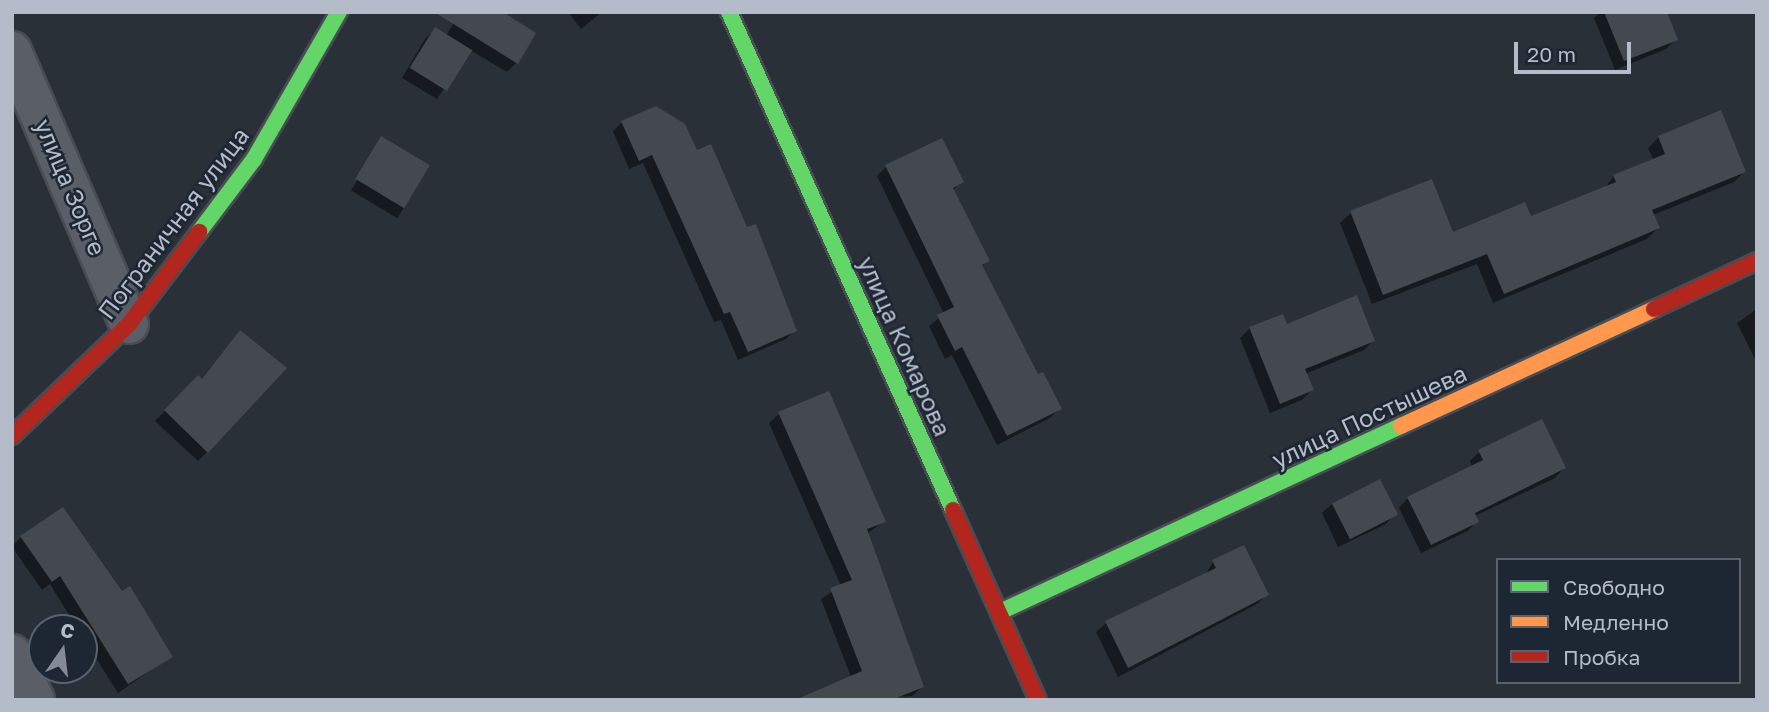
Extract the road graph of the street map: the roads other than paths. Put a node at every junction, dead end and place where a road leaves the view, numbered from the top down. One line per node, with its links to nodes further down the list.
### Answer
1 (339, 12): 5 (street, Пограничная улица)
2 (729, 12): 7 (street, улица Комарова)
3 (12, 51): 5 (street, улица Зорге)
4 (1757, 261): 7 (street, улица Постышева)
5 (129, 324): 6 (street, Пограничная улица)
6 (12, 436)
7 (1000, 611): 10 (street, улица Комарова)
8 (12, 654): 9 (street)
9 (34, 700)
10 (1038, 700)

